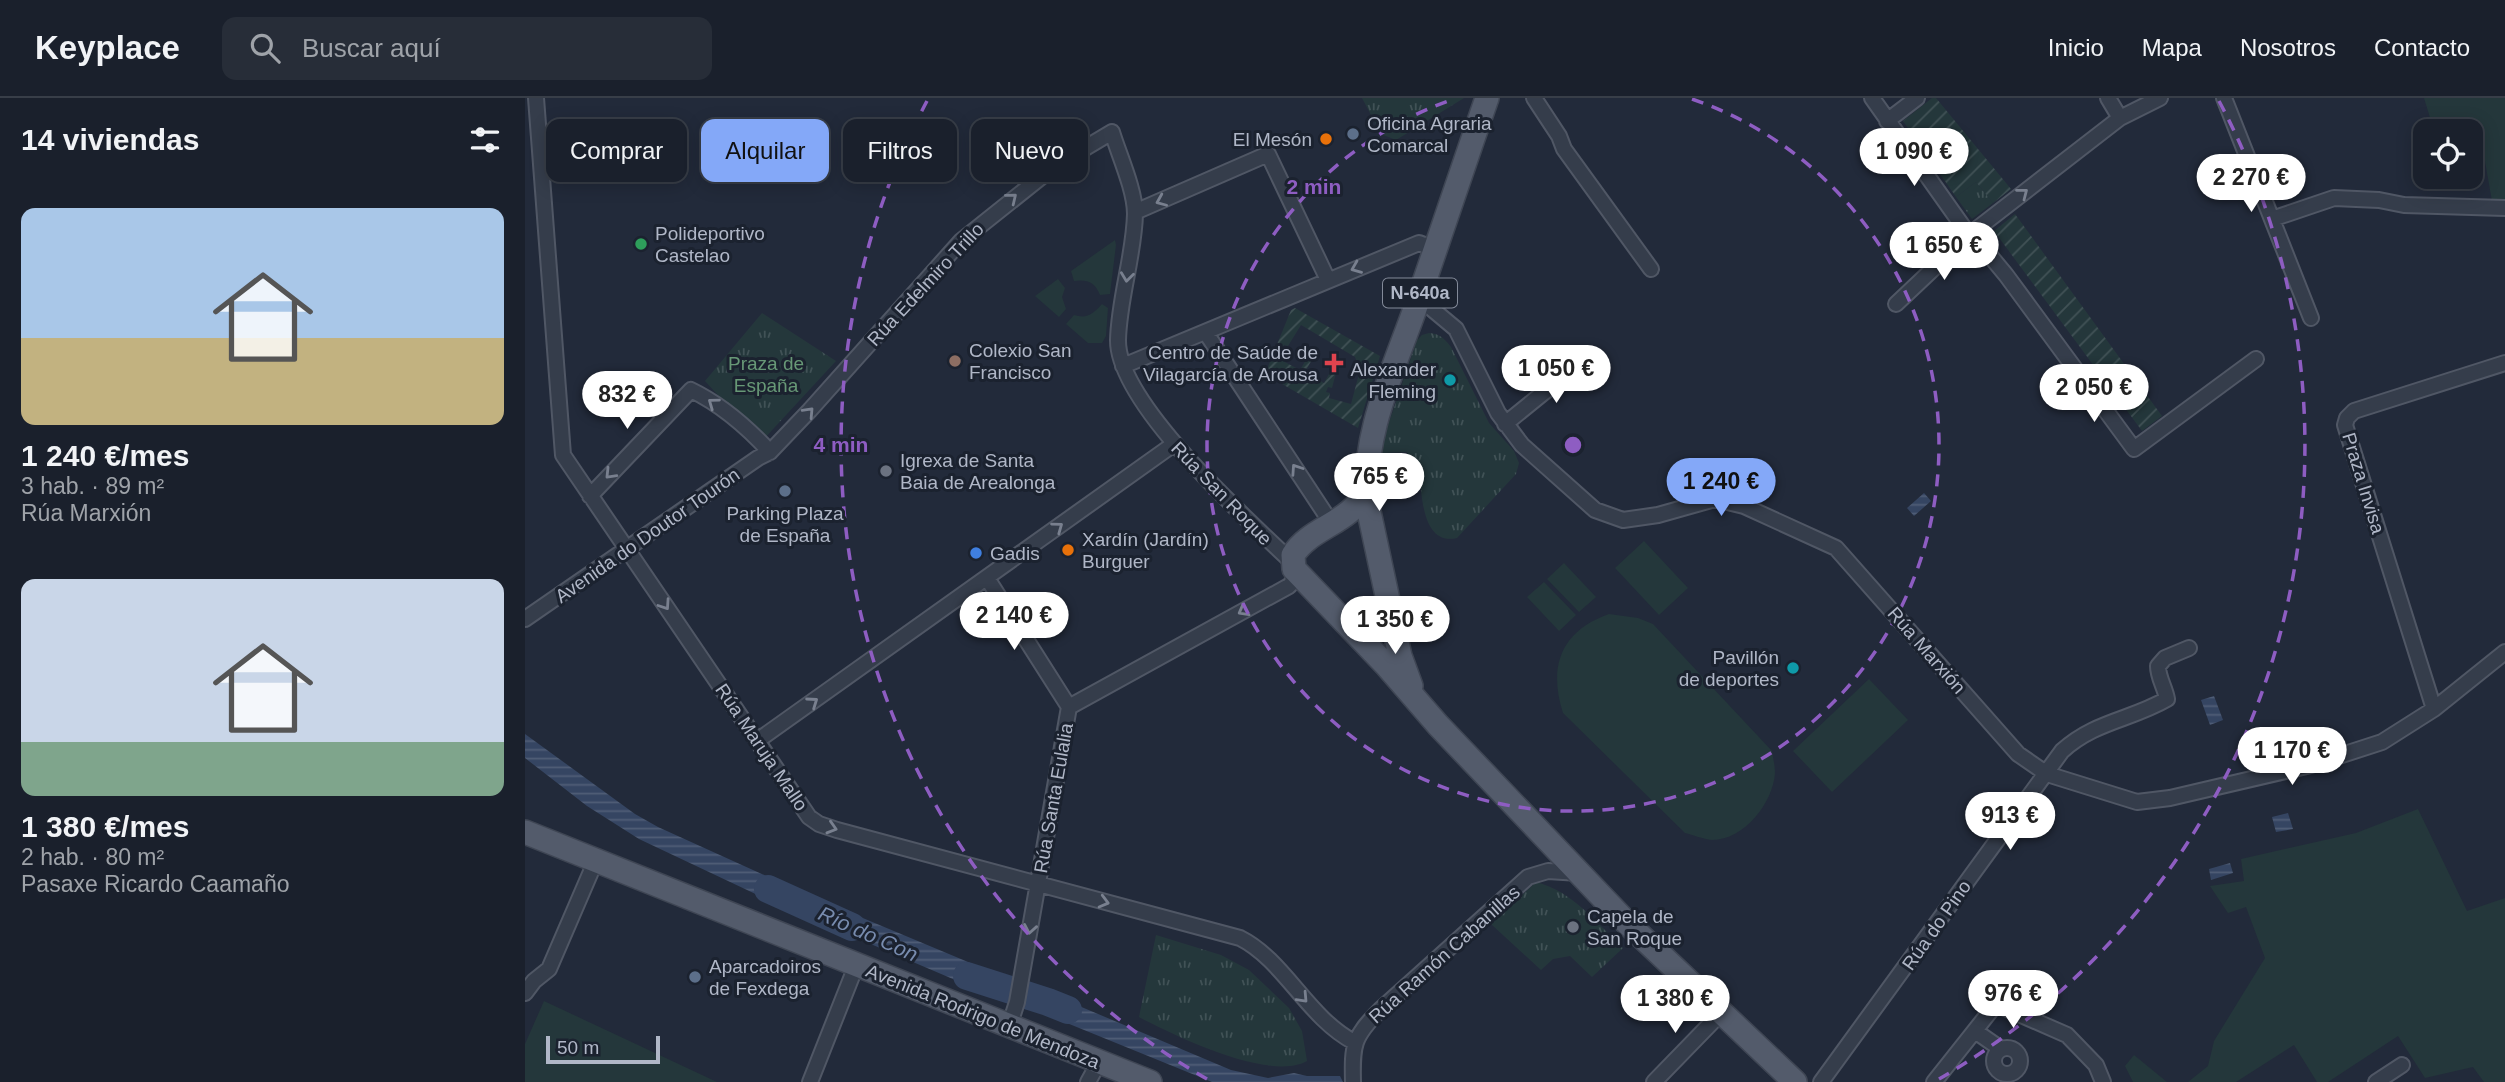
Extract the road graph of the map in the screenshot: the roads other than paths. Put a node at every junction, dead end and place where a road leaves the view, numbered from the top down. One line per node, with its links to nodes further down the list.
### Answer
1 (536, 98): 30 (street, Rúa Maruja Mallo)
2 (1487, 98): 15 (main road, N-640a)
3 (1534, 98): 16 (street)
4 (1872, 98): 10 (street)
5 (1917, 98): 10 (street)
6 (2108, 98): 9 (street)
7 (2160, 98): 9 (street)
8 (2224, 98): 13 (street)
9 (2120, 118): 14 (street, one-way to 9)
10 (1887, 121): 14 (street)
11 (2505, 208): 13 (street)
12 (1135, 212): 17 (street, one-way to 12); 25 (street, one-way to 25); 28 (street, Rúa Edelmiro Trillo, one-way to 12)
13 (2272, 219): 20 (street)
14 (1969, 235): 19 (street); 23 (street)
15 (1427, 246): 17 (street, one-way to 17); 18 (main road, N-640a)
16 (1651, 269)
17 (1328, 279): 21 (street)
18 (1419, 298): 26 (street, Rúa Marxión); 29 (main road, N-640a)
19 (1896, 304)
20 (2311, 318)
21 (1206, 333): 25 (street); 31 (street, one-way to 21)
22 (1585, 359): 26 (street)
23 (2256, 359)
24 (2505, 363): 43 (street, Praza Invisa)
25 (1123, 366): 27 (street, Rúa San Roque)
26 (1505, 424): 45 (street, Rúa Marxión)
27 (1174, 444): 34 (street, Rúa San Roque); 35 (street, one-way to 27)
28 (770, 452): 30 (street, one-way to 30); 32 (street, Avenida do Doutor Tourón)
29 (1366, 491): 31 (main road, Rúa San Roque); 33 (main road, N-640a)
30 (590, 496): 32 (street, Rúa Maruja Mallo)
31 (1340, 520): 33 (street); 34 (main road, Rúa San Roque)
32 (626, 549): 37 (street, Avenida do Doutor Tourón); 44 (street, Rúa Maruja Mallo, one-way to 44)
33 (1380, 564): 36 (main road, N-640a)
34 (1295, 568): 38 (main road, Rúa San Roque); 42 (street, Rúa Santa Eulalia, one-way to 42)
35 (987, 578): 42 (street); 44 (street, one-way to 35)
36 (1387, 600): 38 (street); 41 (main road, N-640a)
37 (525, 619)
38 (1353, 630): 41 (main road, Rúa San Roque)
39 (2189, 648): 45 (street, Rúa do Pino)
40 (2505, 652): 43 (street, Rúa Marxión)
41 (1416, 698): 48 (main road, N-640a)
42 (1069, 707): 49 (street, Rúa Santa Eulalia)
43 (2434, 709): 45 (street, Rúa Marxión)
44 (757, 741): 49 (street, Rúa Maruja Mallo, one-way to 49)
45 (2047, 774): 65 (street, Rúa do Pino)
46 (525, 832): 47 (main road, Avenida Rodrigo de Mendoza)
47 (596, 860): 50 (main road, Avenida Rodrigo de Mendoza); 51 (street)
48 (1579, 873): 52 (main road, N-640a); 55 (street, Rúa Ramón Cabanillas)
49 (1038, 885): 53 (street, Rúa Santa Eulalia, one-way to 53); 55 (street, Rúa Maruja Mallo, one-way to 55)
50 (856, 966): 53 (main road, Avenida Rodrigo de Mendoza); 61 (street, Avenida Rodrigo de Mendoza)
51 (525, 993)
52 (1721, 1013): 63 (street); 64 (main road, N-640a)
53 (1009, 1027): 58 (main road, Avenida Rodrigo de Mendoza)
54 (1975, 1031): 56 (street); 66 (street); 67 (street)
55 (1354, 1042): 59 (street, Rúa Ramón Cabanillas)
56 (2001, 1049): 60 (street); 60 (street)
57 (2402, 1065): 68 (street)
58 (1094, 1072): 62 (main road, Avenida Rodrigo de Mendoza)
59 (1353, 1074)
60 (2005, 1078)
61 (810, 1082)
62 (1150, 1082)
63 (1654, 1082)
64 (1795, 1082)
65 (1821, 1082)
66 (1934, 1082)
67 (2103, 1082)
68 (2376, 1082)

